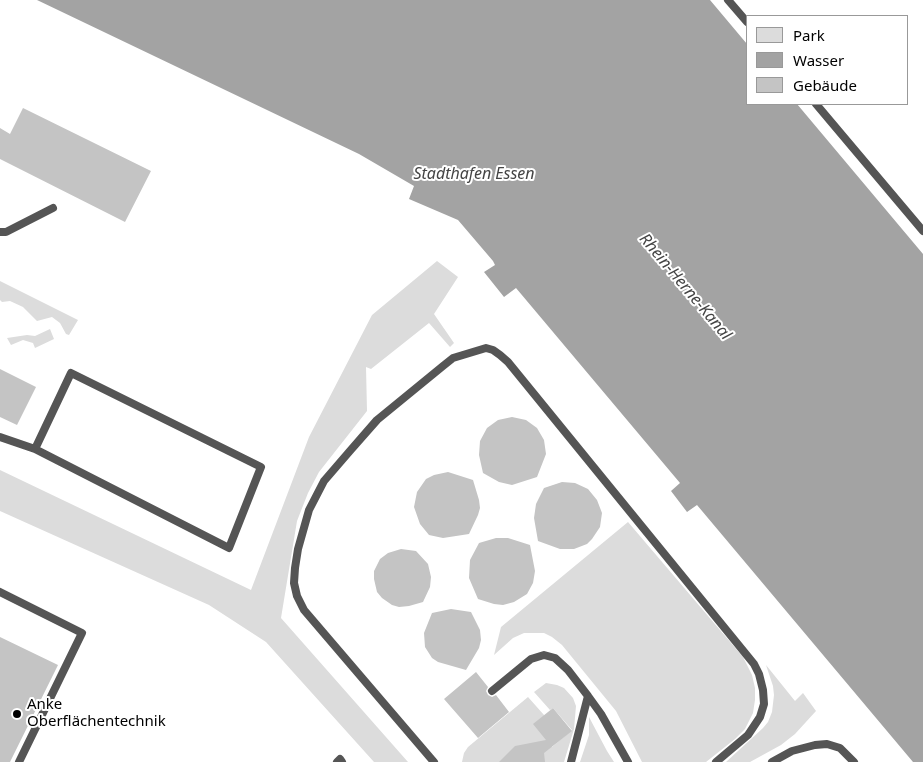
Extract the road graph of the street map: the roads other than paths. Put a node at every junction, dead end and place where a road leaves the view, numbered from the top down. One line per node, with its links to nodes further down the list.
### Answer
1 (728, 0): 2 (lane)
2 (746, 21)
3 (817, 105): 5 (lane)
4 (53, 208): 6 (lane)
5 (923, 231)
6 (0, 232)
7 (0, 437): 8 (lane)
8 (34, 449): 8 (lane)
9 (0, 592): 12 (lane)
10 (492, 691): 11 (lane)
11 (588, 696): 16 (lane); 17 (lane)
12 (19, 762)
13 (338, 762): 14 (lane)
14 (342, 762)
15 (434, 762): 18 (lane)
16 (571, 762)
17 (628, 762)
18 (716, 762)
19 (772, 762): 20 (lane)
20 (854, 762)

